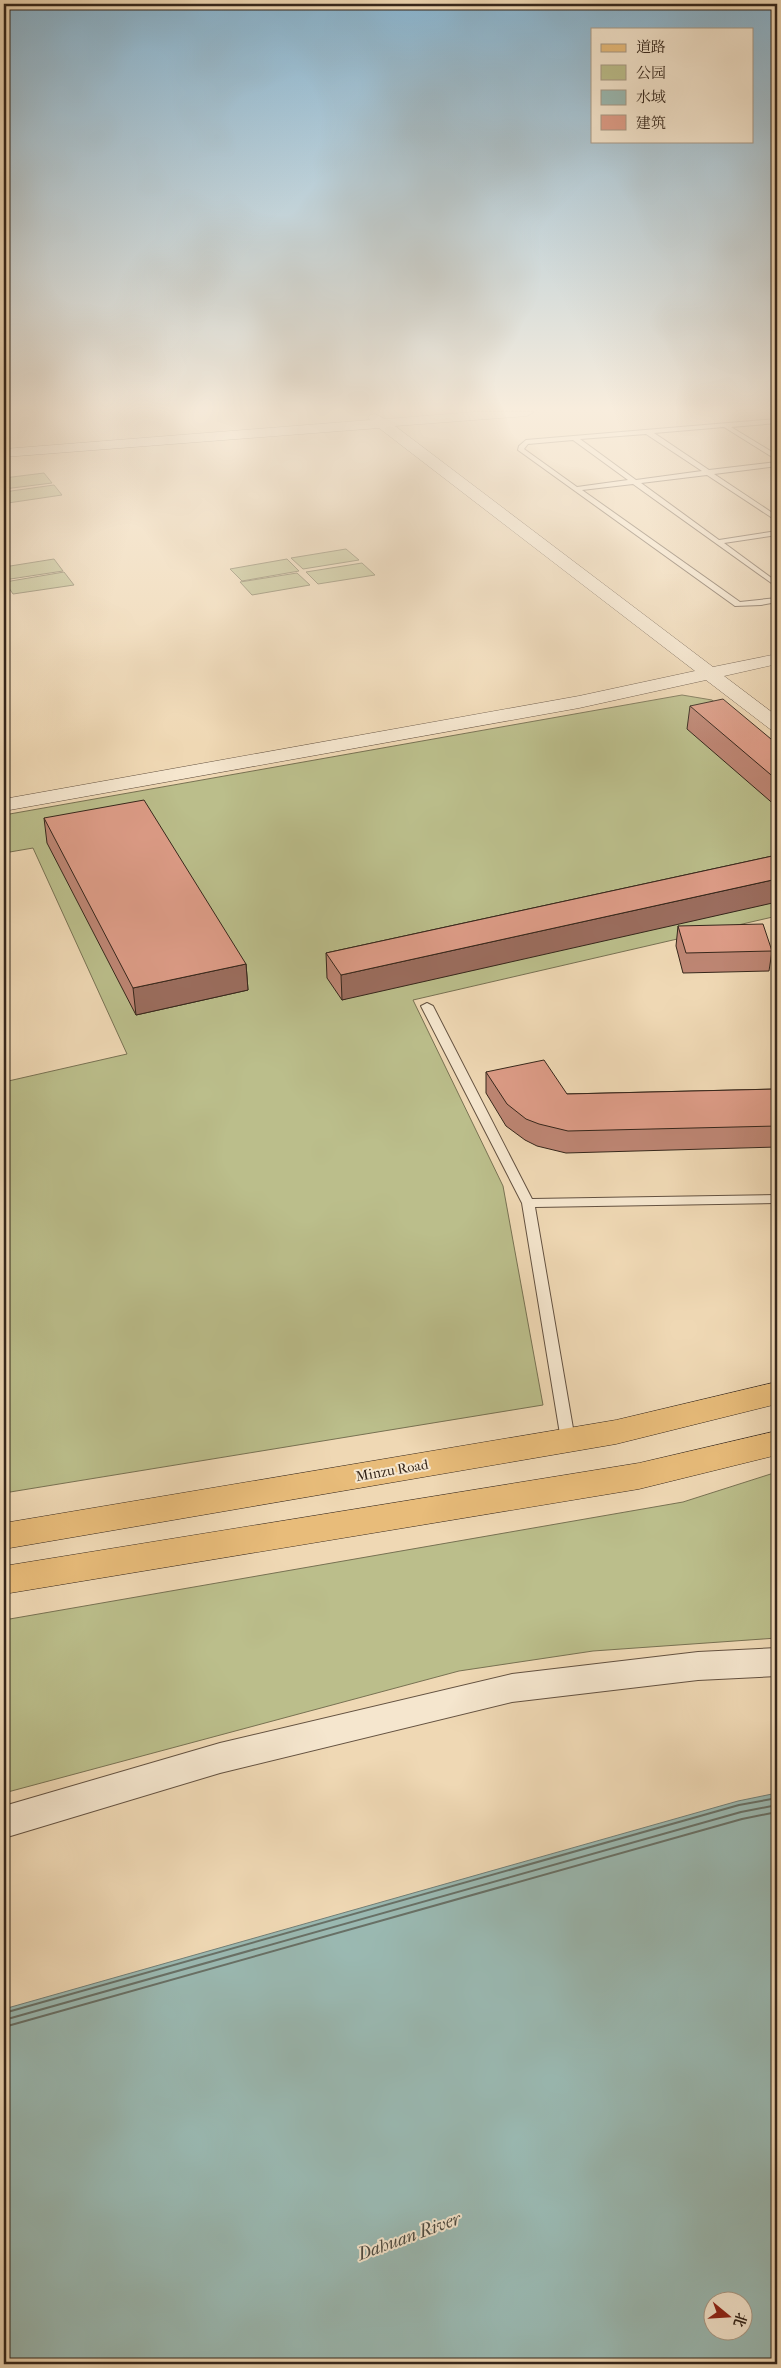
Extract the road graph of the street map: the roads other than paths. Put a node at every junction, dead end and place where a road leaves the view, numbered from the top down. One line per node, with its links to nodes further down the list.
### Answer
1 (512, 523): 9 (street)
2 (623, 523): 7 (lane)
3 (690, 523): 5 (lane)
4 (777, 533): 5 (lane)
5 (717, 542): 6 (lane)
6 (777, 585)
7 (777, 600)
8 (777, 659): 9 (street)
9 (711, 675): 10 (street); 11 (street)
10 (777, 725)
11 (4, 806)
12 (427, 1006): 14 (lane)
13 (777, 1199): 14 (lane)
14 (528, 1203): 16 (lane)
15 (777, 1393): 16 (main road, Minzu Road)
16 (568, 1440): 18 (main road, Minzu Road)
17 (777, 1443): 19 (main road)
18 (4, 1536)
19 (4, 1580)
20 (777, 1662): 21 (street)
21 (4, 1822)

